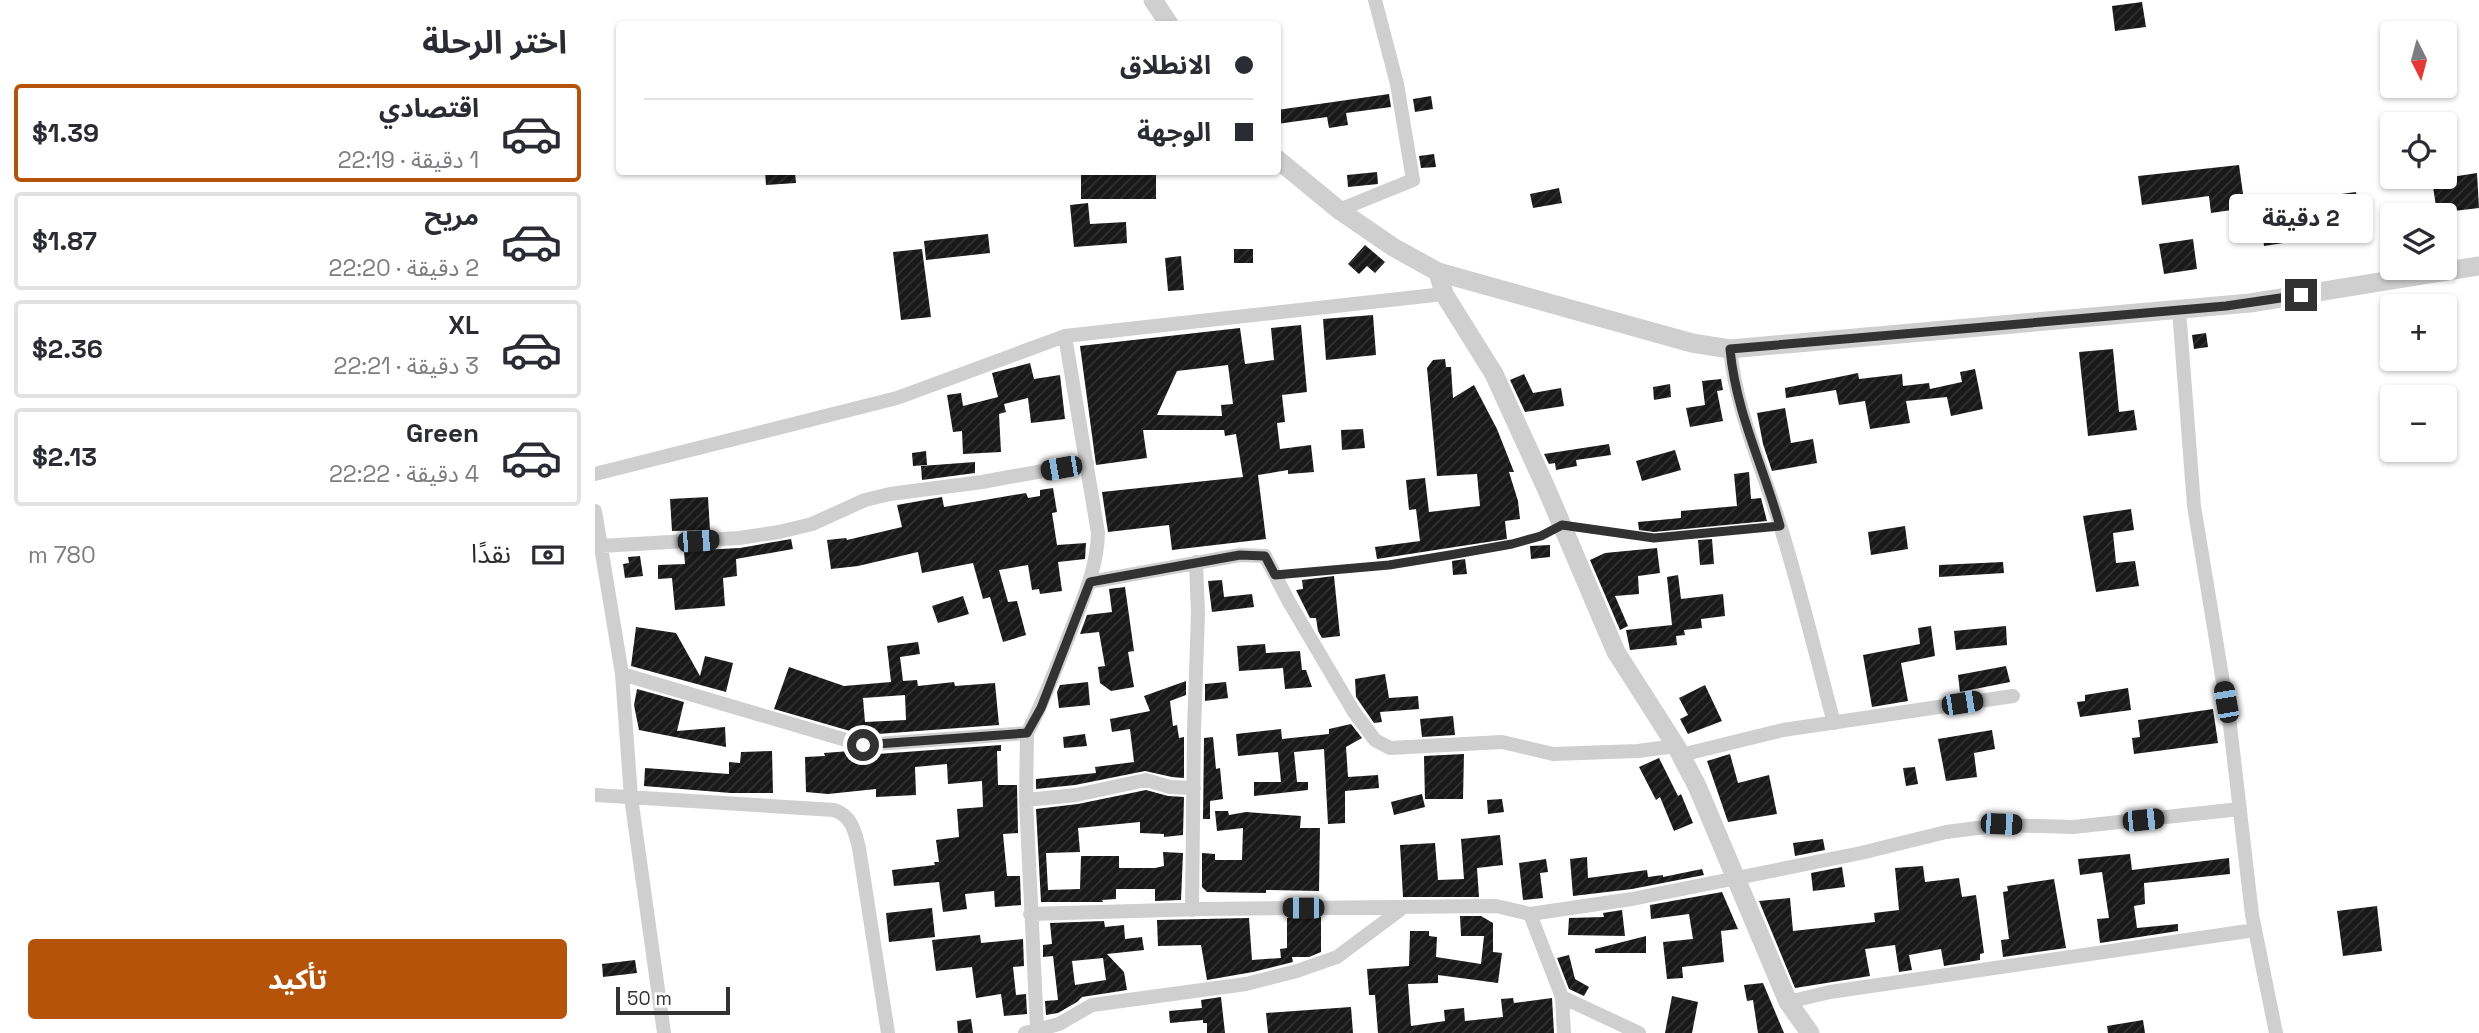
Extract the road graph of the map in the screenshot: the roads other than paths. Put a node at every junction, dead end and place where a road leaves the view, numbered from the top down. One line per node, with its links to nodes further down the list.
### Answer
1 (1153, 0): 3 (street)
2 (1375, 0): 5 (street)
3 (1166, 21)
4 (1281, 162): 5 (street)
5 (1339, 210): 7 (street)
6 (2479, 266): 9 (street)
7 (1438, 272): 8 (street); 11 (street)
8 (1444, 294): 10 (street); 15 (street)
9 (2179, 310): 11 (street); 30 (street)
10 (1065, 336): 12 (street); 13 (street)
11 (1730, 349): 16 (street)
12 (1087, 463): 17 (street); 20 (street)
13 (595, 474)
14 (595, 511): 17 (street)
15 (1562, 525): 16 (lane); 19 (lane); 25 (street)
16 (1780, 526): 23 (street)
17 (601, 546): 21 (street)
18 (1196, 562): 19 (street); 20 (street); 26 (street)
19 (1275, 575): 25 (street)
20 (1090, 582): 24 (street)
21 (622, 674): 24 (street); 28 (street)
22 (2013, 696): 23 (street)
23 (1834, 723): 25 (street)
24 (1027, 733): 29 (street)
25 (1678, 750): 31 (street)
26 (1194, 788): 29 (street); 33 (street)
27 (595, 795): 28 (street)
28 (631, 797): 40 (street); 41 (street)
29 (1026, 800): 34 (street)
30 (2240, 809): 31 (street); 36 (street)
31 (1736, 878): 35 (street); 38 (street)
32 (1404, 907): 33 (street); 35 (street); 39 (street)
33 (1192, 910): 34 (street)
34 (1030, 914): 39 (street)
35 (1530, 914): 37 (street)
36 (2255, 930): 38 (street); 45 (street)
37 (1562, 997): 42 (street); 43 (street)
38 (1788, 1002): 44 (street)
39 (1031, 1030)
40 (664, 1033)
41 (888, 1033)
42 (1564, 1033)
43 (1639, 1033)
44 (1810, 1033)
45 (2276, 1033)

